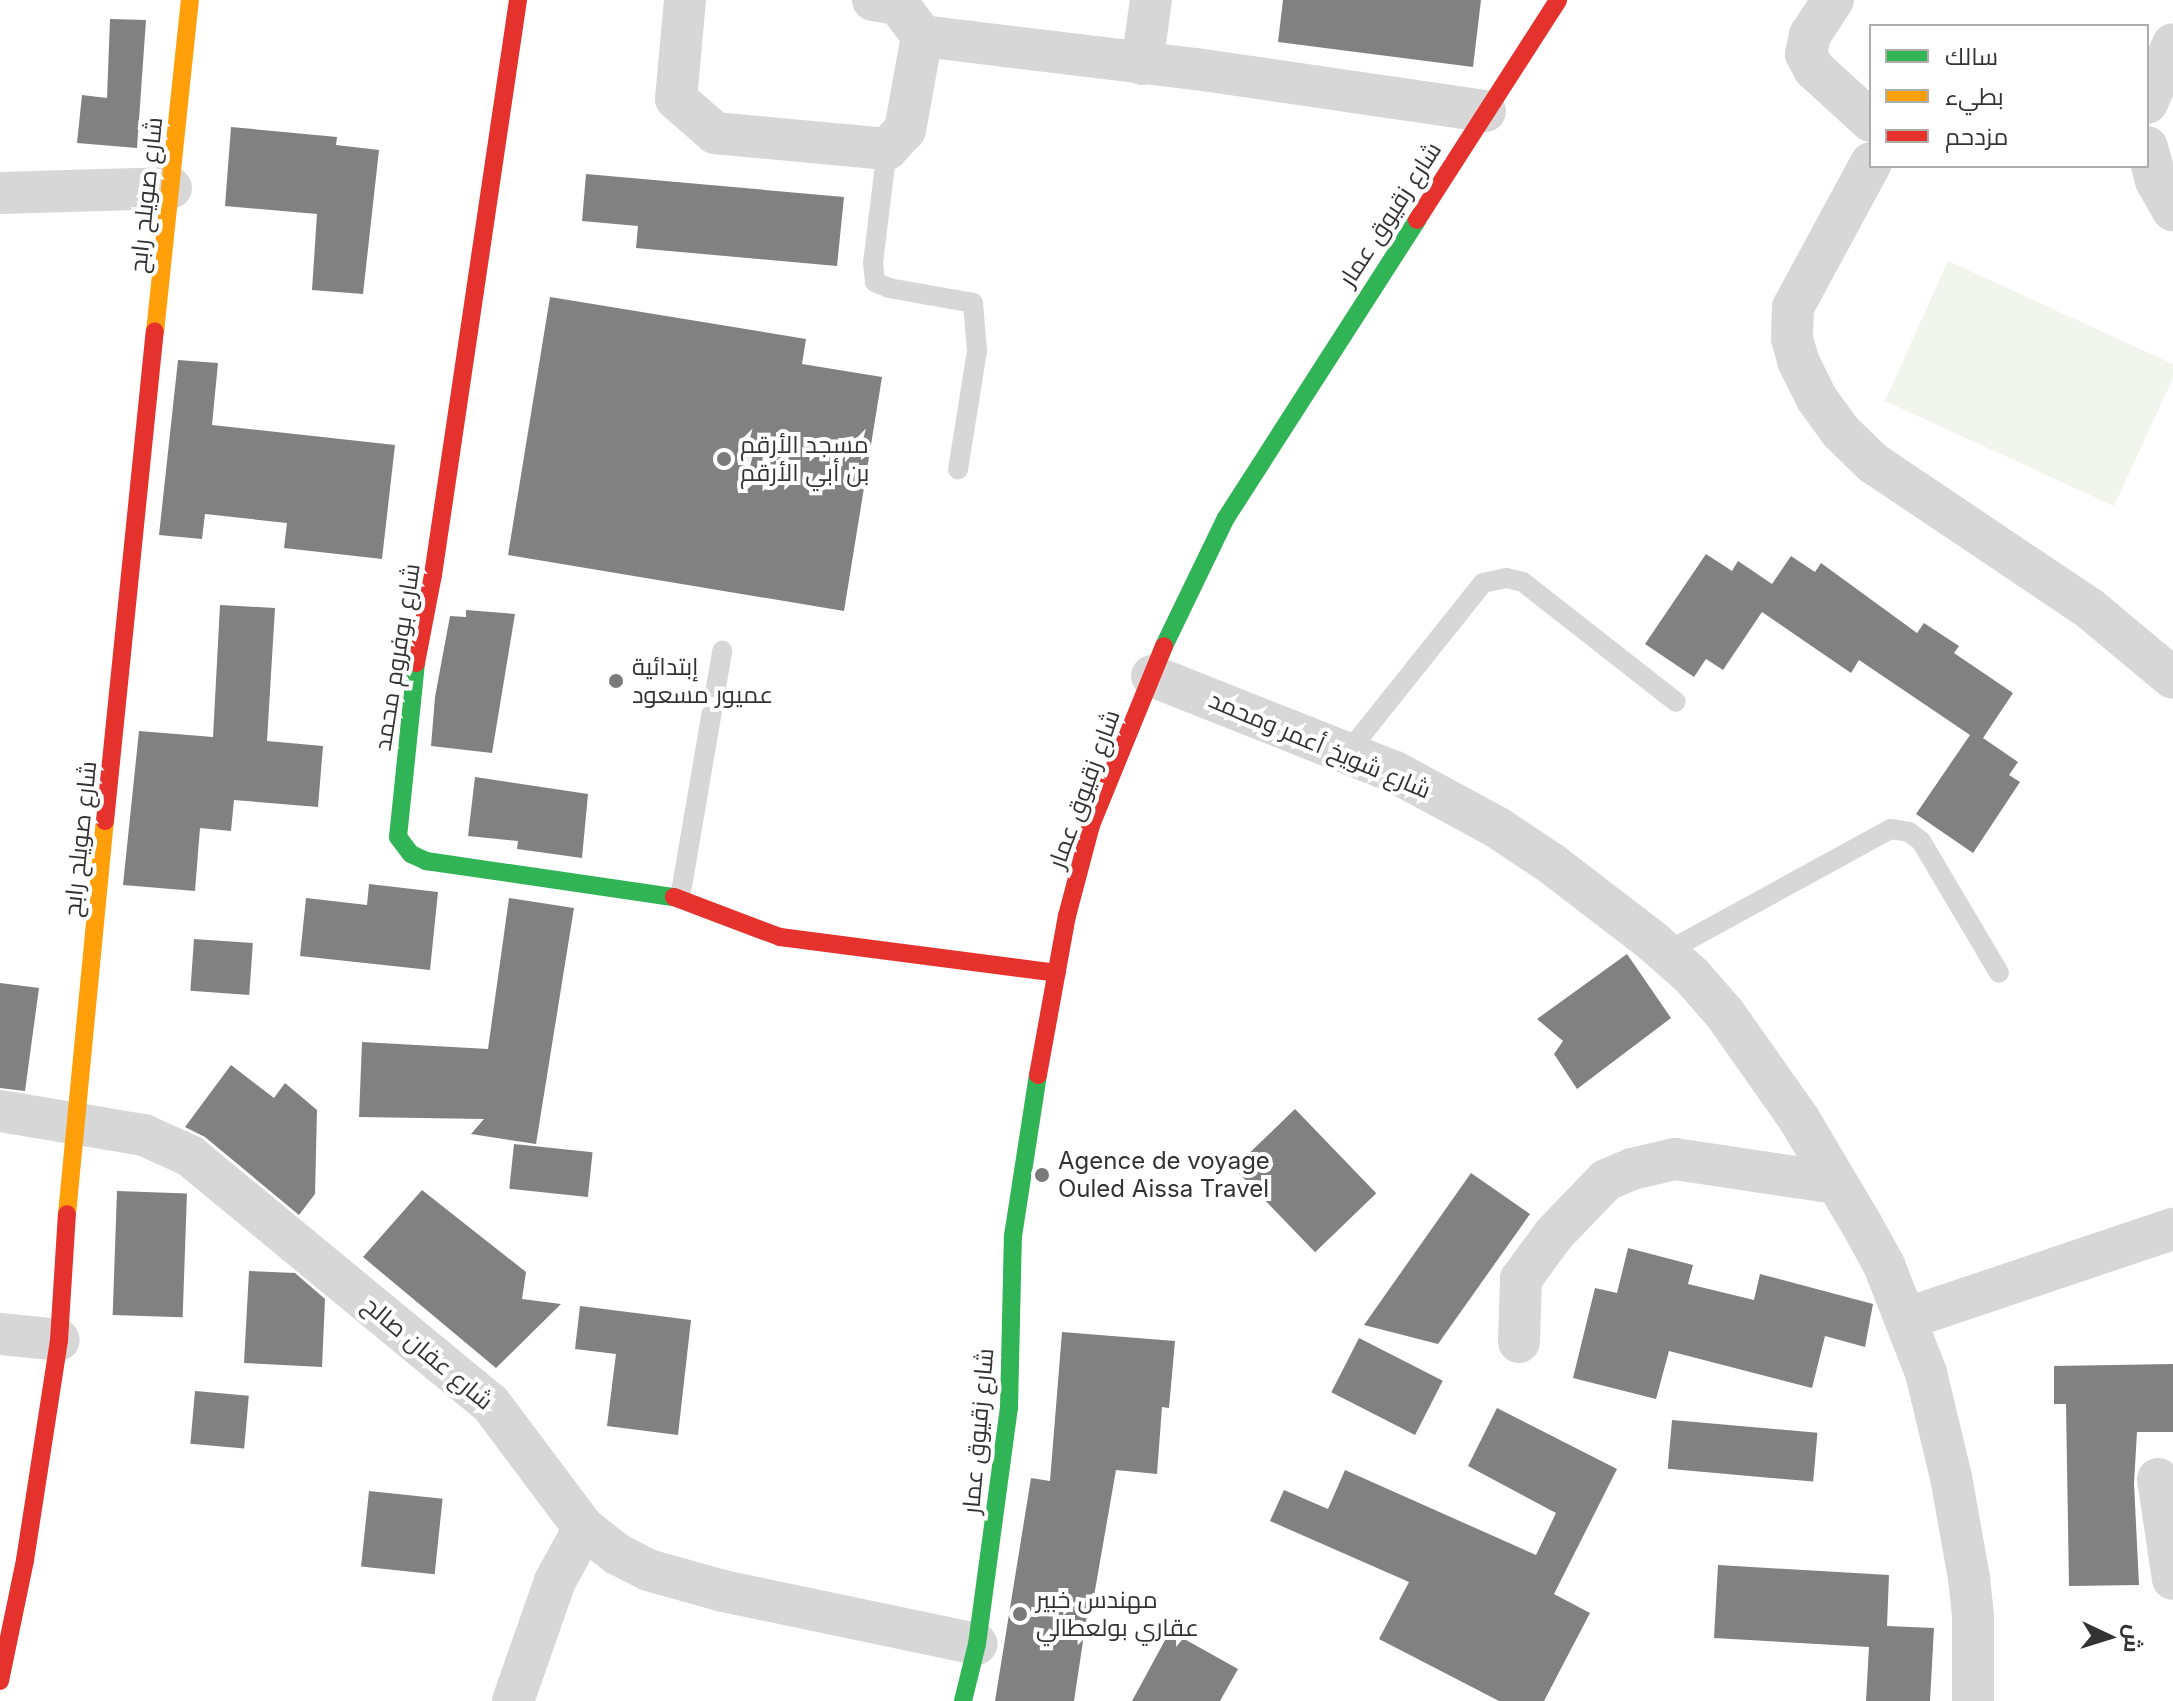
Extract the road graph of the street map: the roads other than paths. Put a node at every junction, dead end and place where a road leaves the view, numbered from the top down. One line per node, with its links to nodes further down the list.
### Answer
1 (190, 0): 17 (street, شارع صويلح رابح)
2 (518, 0): 26 (street, شارع بوفروم محمد)
3 (685, 0): 14 (street)
4 (873, 0): 8 (street)
5 (1151, 0): 10 (street)
6 (1558, 0): 12 (street, شارع زقيوق عمار)
7 (1833, 0): 13 (street)
8 (922, 36): 10 (street); 14 (street)
9 (2173, 44): 11 (street)
10 (1142, 64): 12 (street)
11 (2149, 98)
12 (1485, 111): 22 (street, شارع زقيوق عمار)
13 (1869, 119)
14 (887, 149): 20 (lane)
15 (2149, 155): 19 (street)
16 (1869, 167): 23 (street)
17 (171, 188): 18 (street); 31 (street, شارع صويلح رابح)
18 (0, 193)
19 (2173, 210)
20 (958, 469)
21 (722, 651): 26 (lane)
22 (1152, 676): 25 (street, شارع شويخ أعمر ومحمد); 28 (street, شارع زقيوق عمار)
23 (2173, 678)
24 (1676, 702): 25 (lane)
25 (1348, 752): 27 (street, شارع شويخ أعمر ومحمد)
26 (680, 898): 28 (street, شارع بوفروم محمد)
27 (1666, 952): 29 (lane); 32 (street, شارع شويخ أعمر ومحمد)
28 (1057, 973): 42 (street, شارع زقيوق عمار)
29 (1999, 973)
30 (0, 1111): 31 (street, شارع عفان صالح)
31 (73, 1124): 36 (street, شارع صويلح رابح); 39 (street, شارع عفان صالح)
32 (1836, 1183): 34 (street, شارع شويخ أعمر ومحمد); 37 (street)
33 (2173, 1229): 34 (street)
34 (1905, 1319): 46 (street, شارع شويخ أعمر ومحمد)
35 (0, 1334): 36 (street)
36 (59, 1340): 43 (street, شارع صويلح رابح)
37 (1519, 1342)
38 (2158, 1479): 40 (street)
39 (584, 1528): 42 (street, شارع عفان صالح); 44 (street)
40 (2170, 1540): 41 (street)
41 (2173, 1579)
42 (977, 1644): 45 (street, شارع زقيوق عمار)
43 (0, 1681)
44 (513, 1701)
45 (963, 1701)
46 (1973, 1701)

